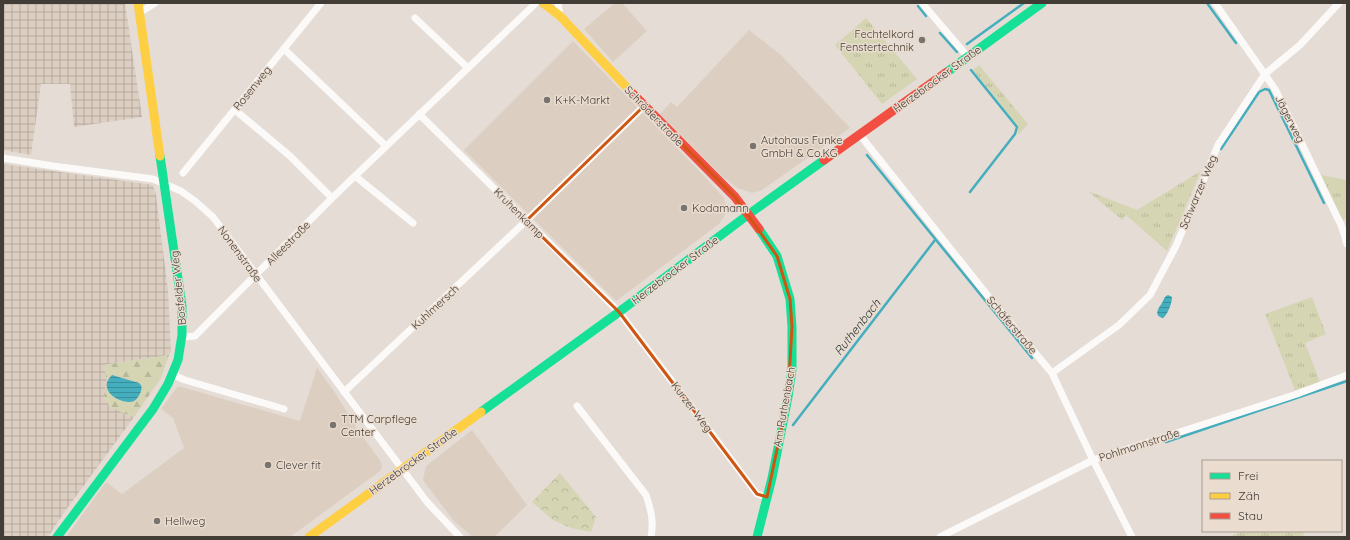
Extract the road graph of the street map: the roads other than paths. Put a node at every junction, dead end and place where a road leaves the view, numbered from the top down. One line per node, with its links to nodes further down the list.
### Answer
1 (155, 3): 10 (street)
2 (321, 3): 13 (street, Rosenweg)
3 (536, 3): 15 (street, Alleestraße)
4 (543, 3): 11 (street, Schröderstraße)
5 (558, 3): 11 (street)
6 (922, 3): 14 (street)
7 (1042, 3): 14 (street, Herzebrocker Straße)
8 (1215, 3): 16 (street, Jägerweg)
9 (1339, 3): 16 (street, Schwarzer Weg)
10 (139, 7): 25 (street, Bosfelder Weg)
11 (560, 16): 17 (street, Schröderstraße)
12 (415, 18): 15 (street)
13 (284, 49): 18 (street, Rosenweg); 21 (street)
14 (968, 57): 20 (street, Herzebrocker Straße)
15 (468, 68): 19 (street, Alleestraße)
16 (1265, 74): 30 (street, Jägerweg); 35 (street, Schwarzer Weg)
17 (644, 106): 27 (street, Schröderstraße); 28 (street, Kuhlmersch)
18 (235, 110): 23 (street, Rosenweg); 26 (street)
19 (419, 114): 21 (street, Alleestraße); 28 (street, Kruhenkamp)
20 (860, 135): 27 (street, Herzebrocker Straße); 35 (street, Schäferstraße)
21 (386, 146): 24 (street, Alleestraße)
22 (3, 158): 25 (street, Nonenstraße)
23 (183, 173)
24 (355, 176): 26 (street, Alleestraße); 29 (street)
25 (164, 184): 32 (street, Nonenstraße); 34 (street, Bosfelder Weg)
26 (332, 198): 32 (street, Alleestraße)
27 (749, 214): 33 (street, Herzebrocker Straße); 43 (street, Am Ruthenbach)
28 (526, 221): 33 (street, Kruhenkamp); 38 (street, Kuhlmersch)
29 (413, 223)
30 (1345, 224): 31 (street, Jägerweg)
31 (1347, 244)
32 (255, 275): 34 (street, Alleestraße); 38 (street, Nonenstraße)
33 (619, 312): 42 (street, Herzebrocker Straße); 43 (street, Kurzer Weg)
34 (183, 337): 36 (street, Bosfelder Weg)
35 (1052, 373): 41 (street, Schäferstraße)
36 (173, 375): 40 (street); 44 (street, Bosfelder Weg)
37 (1347, 375): 41 (street, Pohlmannstraße)
38 (344, 392): 42 (street, Nonenstraße)
39 (577, 406): 47 (street)
40 (284, 409)
41 (1093, 460): 49 (street, Pohlmannstraße); 50 (street, Schäferstraße)
42 (402, 469): 45 (street, Herzebrocker Straße); 46 (street, Nonenstraße)
43 (767, 497): 48 (street, Am Ruthenbach)
44 (57, 537)
45 (309, 537)
46 (460, 537)
47 (651, 537)
48 (757, 537)
49 (940, 537)
50 (1132, 537)

